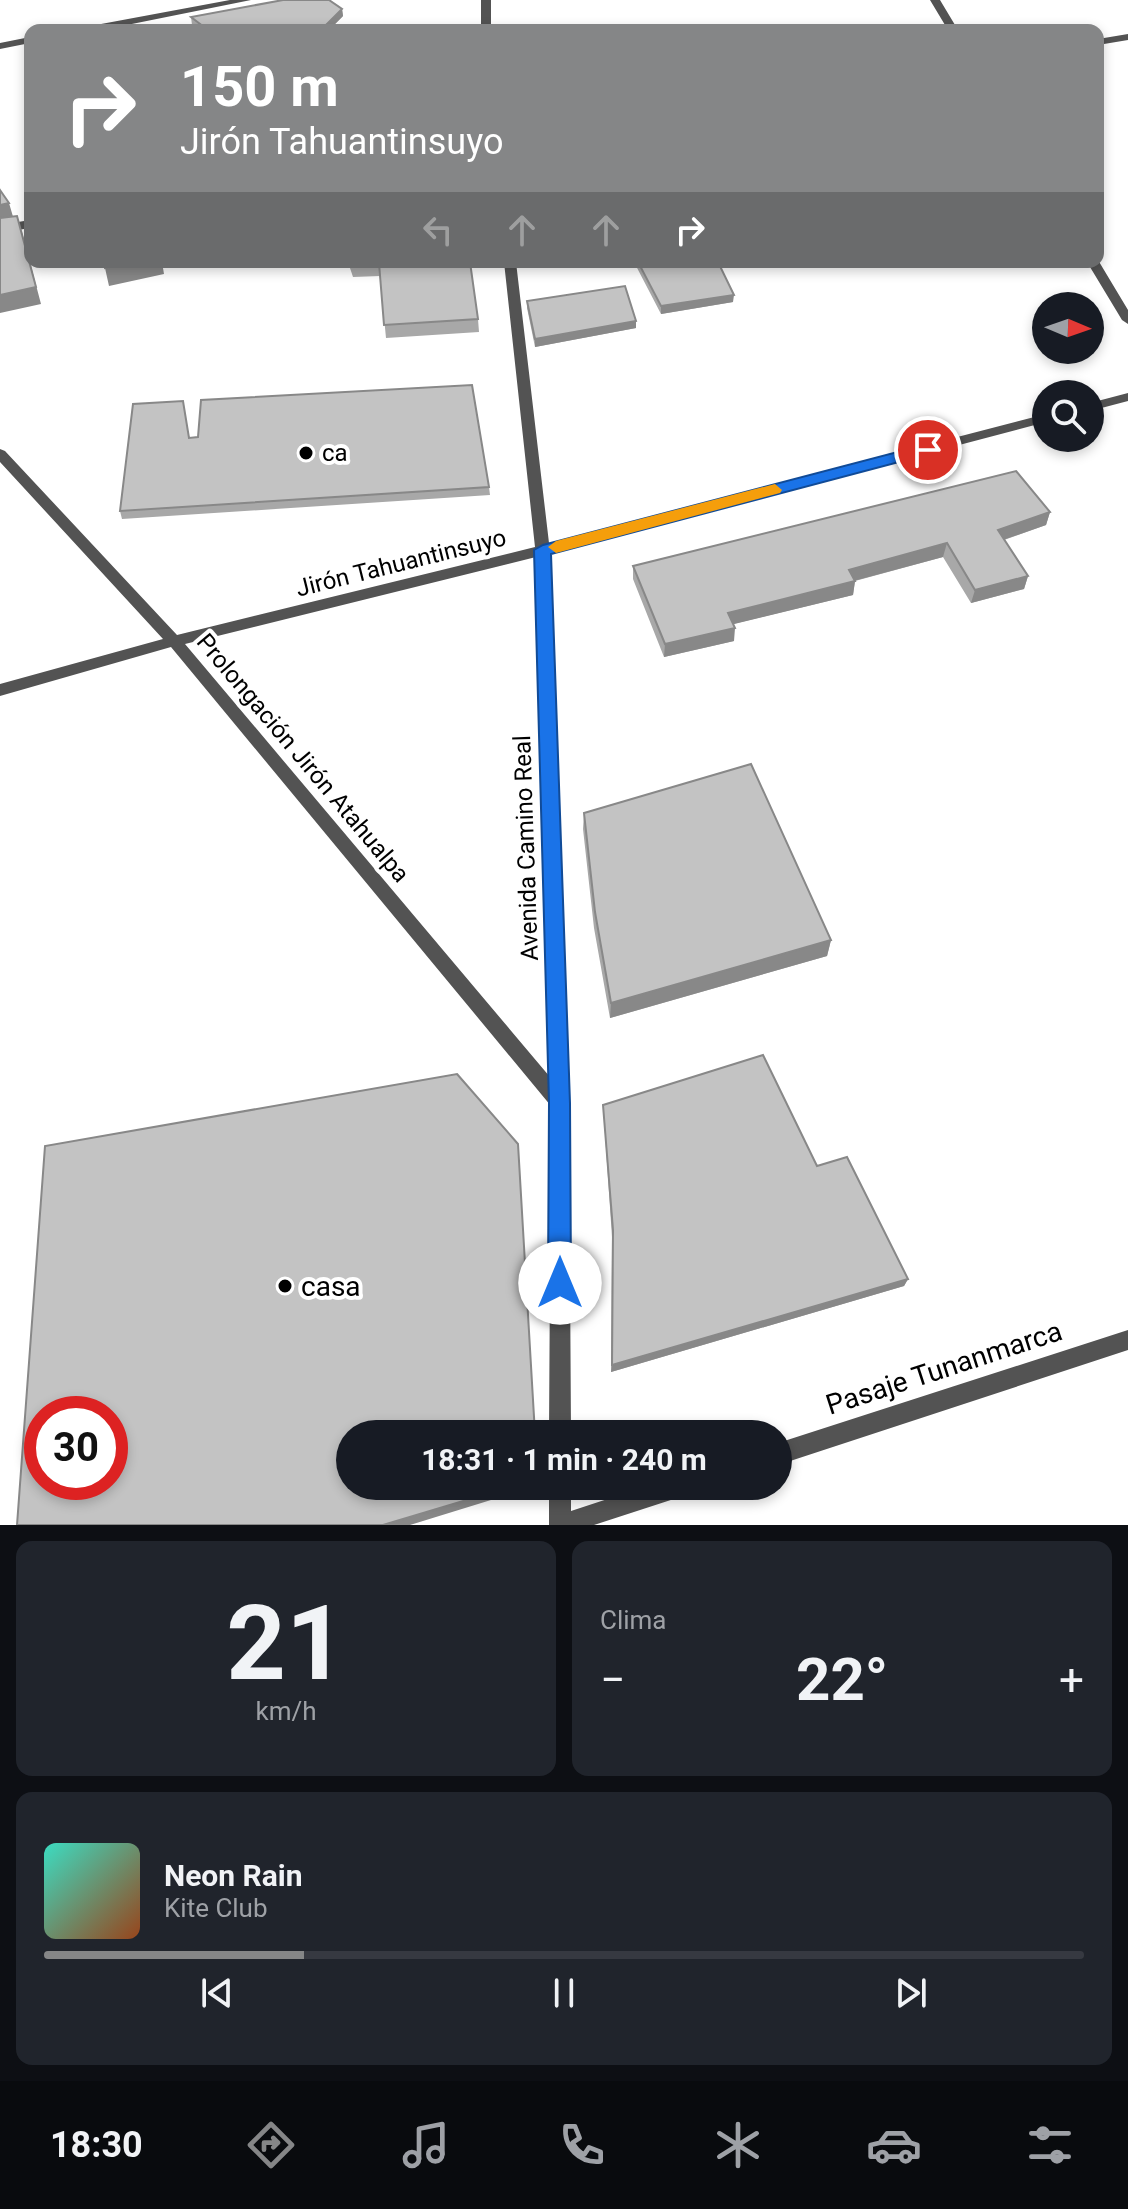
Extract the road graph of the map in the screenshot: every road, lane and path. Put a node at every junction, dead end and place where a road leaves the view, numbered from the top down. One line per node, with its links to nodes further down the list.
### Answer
1 (246, 0): 4 (street)
2 (486, 0): 5 (street)
3 (935, 0): 6 (street)
4 (117, 24)
5 (486, 24)
6 (949, 24)
7 (1128, 37): 9 (street)
8 (24, 41): 10 (street)
9 (1104, 41)
10 (0, 46)
11 (24, 225): 12 (street)
12 (0, 229)
13 (511, 268): 20 (street, Avenida Camino Real)
14 (1097, 268): 15 (street)
15 (1128, 320)
16 (1128, 397): 17 (street)
17 (1104, 403)
18 (1032, 422): 20 (street, Jirón Tahuantinsuyo)
19 (0, 454): 21 (street, Prolongación Jirón Atahualpa)
20 (543, 550): 21 (street, Jirón Tahuantinsuyo); 23 (street, Avenida Camino Real)
21 (174, 641): 22 (street, Jirón Tahuantinsuyo); 23 (street, Prolongación Jirón Atahualpa)
22 (0, 690)
23 (560, 1103): 25 (street, Avenida Camino Real)
24 (1128, 1340): 26 (street, Pasaje Tunanmarca)
25 (560, 1420)
26 (792, 1449)
27 (560, 1500): 29 (street)
28 (637, 1500): 29 (street)
29 (560, 1525)

